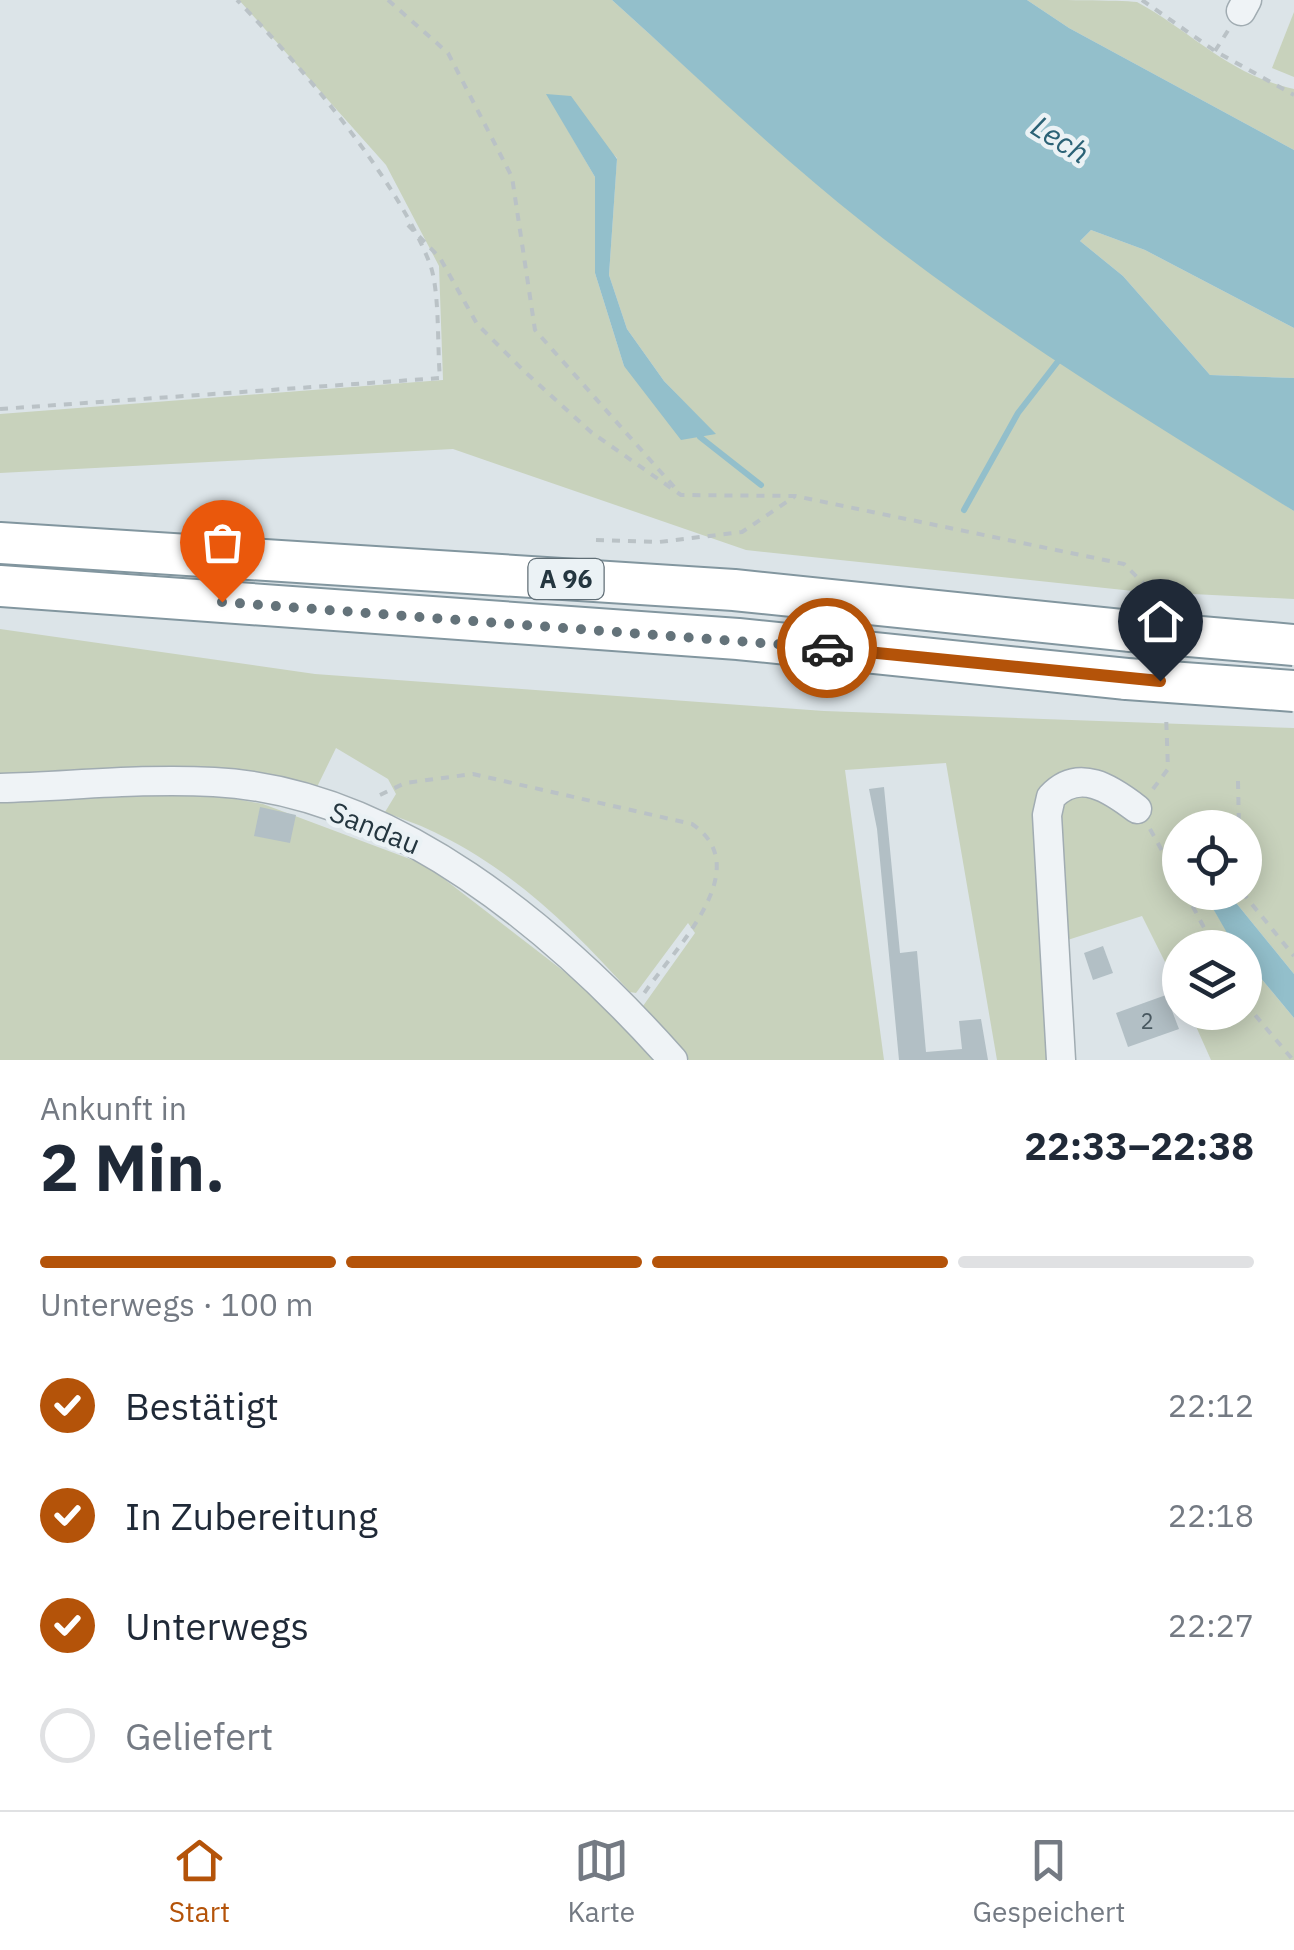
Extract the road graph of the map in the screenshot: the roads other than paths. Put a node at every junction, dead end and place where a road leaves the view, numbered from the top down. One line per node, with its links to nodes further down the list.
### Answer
1 (0, 543): 3 (highway, A 96, bridge)
2 (0, 586): 4 (highway, A 96, bridge)
3 (1294, 645)
4 (1294, 691)
5 (0, 788): 7 (street, Sandau)
6 (1137, 809): 8 (street)
7 (673, 1060)
8 (1060, 1060)

